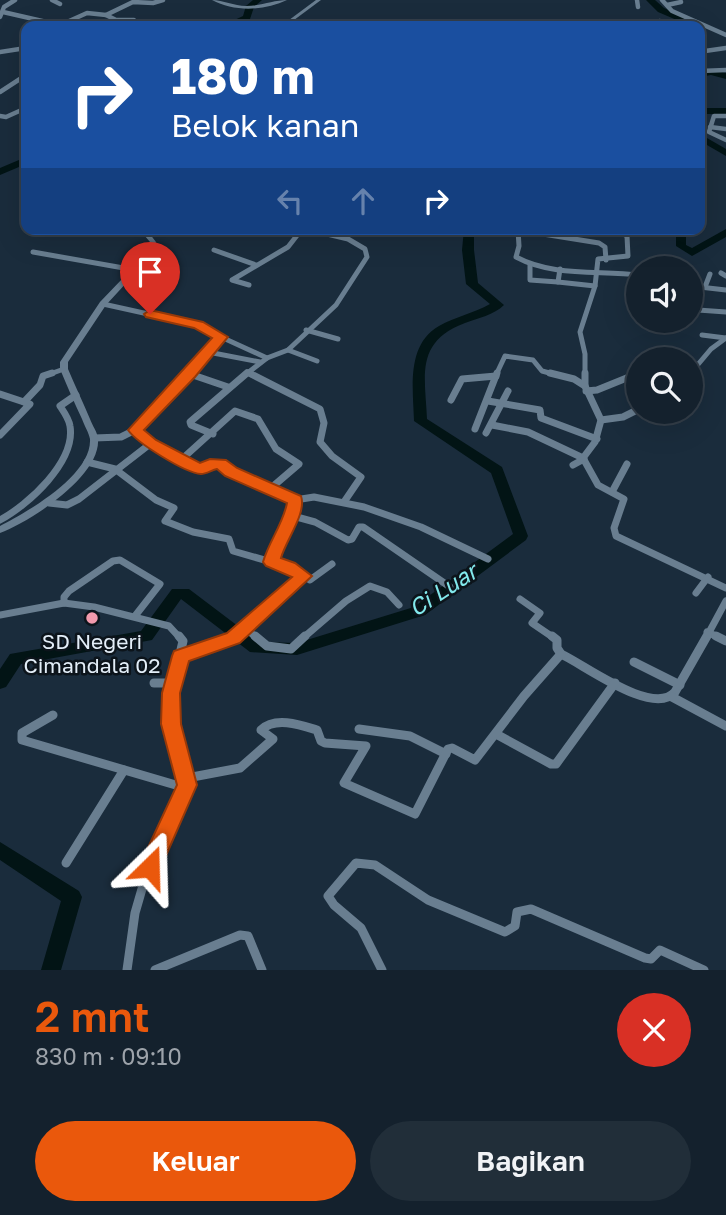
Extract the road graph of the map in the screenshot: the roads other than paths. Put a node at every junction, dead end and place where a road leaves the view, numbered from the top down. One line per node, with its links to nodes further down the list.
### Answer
1 (13, 0): 13 (street)
2 (52, 0): 10 (street)
3 (163, 0): 14 (street)
4 (214, 0): 5 (street)
5 (285, 0)
6 (319, 0): 19 (street)
7 (637, 0): 12 (street)
8 (662, 0): 11 (street)
9 (681, 2): 11 (street)
10 (60, 4)
11 (667, 5): 15 (street)
12 (638, 7)
13 (1, 14): 16 (street)
14 (106, 15): 17 (street); 18 (street)
15 (688, 20): 20 (street); 21 (street)
16 (44, 21)
17 (72, 21)
18 (135, 21)
19 (291, 21)
20 (684, 21)
21 (692, 21)
22 (705, 25): 23 (street)
23 (726, 34)
24 (726, 48): 26 (street)
25 (21, 49): 27 (street)
26 (705, 51)
27 (0, 52)
28 (726, 70): 29 (street)
29 (705, 71)
30 (21, 77): 31 (street)
31 (0, 93)
32 (21, 110): 33 (street)
33 (0, 116)
34 (726, 116): 35 (street)
35 (710, 127): 36 (street); 37 (street)
36 (726, 129)
37 (726, 140)
38 (146, 235): 50 (street)
39 (299, 235): 48 (street)
40 (330, 235): 62 (street)
41 (517, 235): 47 (street)
42 (548, 235): 46 (street)
43 (626, 235): 46 (street)
44 (214, 250): 48 (street)
45 (33, 252): 50 (street)
46 (606, 260): 51 (street)
47 (530, 264): 49 (street); 54 (street)
48 (256, 265): 55 (street)
49 (560, 269): 51 (street); 54 (street)
50 (135, 270): 59 (street)
51 (596, 272): 52 (street); 56 (street)
52 (626, 274)
53 (710, 274): 57 (street)
54 (558, 282): 56 (street)
55 (250, 285)
56 (595, 286): 78 (street)
57 (705, 287): 58 (street)
58 (726, 290)
59 (103, 303): 64 (street); 72 (street)
60 (703, 310): 61 (street)
61 (726, 312)
62 (306, 330): 66 (street); 67 (street)
63 (702, 335): 65 (street)
64 (221, 337): 68 (street); 70 (street)
65 (726, 338): 69 (street)
66 (338, 339)
67 (288, 350): 70 (street); 71 (street)
68 (208, 352): 70 (street); 74 (street)
69 (703, 358)
70 (267, 359): 73 (street)
71 (317, 361)
72 (64, 369): 81 (street); 84 (street)
73 (247, 372): 77 (street); 106 (street)
74 (190, 374): 77 (street); 90 (street)
75 (496, 376): 78 (street); 82 (street); 83 (street)
76 (626, 378): 78 (street)
77 (228, 387): 93 (street)
78 (586, 388): 87 (street)
79 (508, 391): 85 (street)
80 (0, 394): 84 (street)
81 (76, 396): 94 (street); 109 (street)
82 (451, 400)
83 (488, 401): 85 (street); 89 (street)
84 (24, 402): 92 (street)
85 (504, 404): 88 (street); 95 (street)
86 (626, 416): 87 (street)
87 (601, 420): 95 (street)
88 (492, 425): 91 (street); 97 (street)
89 (475, 429)
90 (135, 430): 94 (street); 96 (street)
91 (486, 433)
92 (1, 434)
93 (213, 434): 98 (street); 103 (street)
94 (94, 438): 99 (street)
95 (597, 439): 97 (street)
96 (150, 444): 98 (street); 102 (street)
97 (584, 458): 101 (street); 104 (street)
98 (182, 459): 103 (street)
99 (87, 462): 102 (street); 107 (street)
100 (627, 464): 104 (street)
101 (573, 465)
102 (115, 469): 107 (street); 113 (street)
103 (271, 488): 105 (street)
104 (612, 492): 116 (street)
105 (295, 500): 106 (street); 108 (street)
106 (344, 502): 112 (street)
107 (50, 503): 110 (street)
108 (293, 516): 113 (street); 117 (street)
109 (3, 519): 110 (street)
110 (16, 523): 111 (street)
111 (0, 530)
112 (488, 559)
113 (272, 562): 115 (street)
114 (332, 564): 115 (street)
115 (304, 576): 127 (street)
116 (708, 577): 118 (street); 119 (street)
117 (450, 587)
118 (726, 588)
119 (696, 593)
120 (520, 599): 129 (street)
121 (726, 601): 126 (street)
122 (64, 603): 124 (street); 125 (street); 125 (street)
123 (399, 605): 127 (street)
124 (0, 615)
125 (135, 615): 130 (street)
126 (707, 632): 128 (street); 135 (street)
127 (240, 634): 130 (street)
128 (726, 641)
129 (561, 654): 134 (street); 140 (street)
130 (181, 656): 133 (street)
131 (635, 662): 135 (street)
132 (155, 683): 133 (street)
133 (173, 683): 143 (street)
134 (615, 683): 136 (street); 140 (street)
135 (680, 685): 136 (street)
136 (672, 697): 138 (street)
137 (53, 715): 142 (street)
138 (726, 726)
139 (359, 729): 141 (street)
140 (496, 734): 141 (street)
141 (446, 754): 143 (street)
142 (124, 770): 143 (street); 144 (street)
143 (186, 783): 145 (street)
144 (66, 863)
145 (127, 970)
146 (155, 970): 147 (street)
147 (262, 970)
148 (382, 970): 149 (street)
149 (704, 970)

